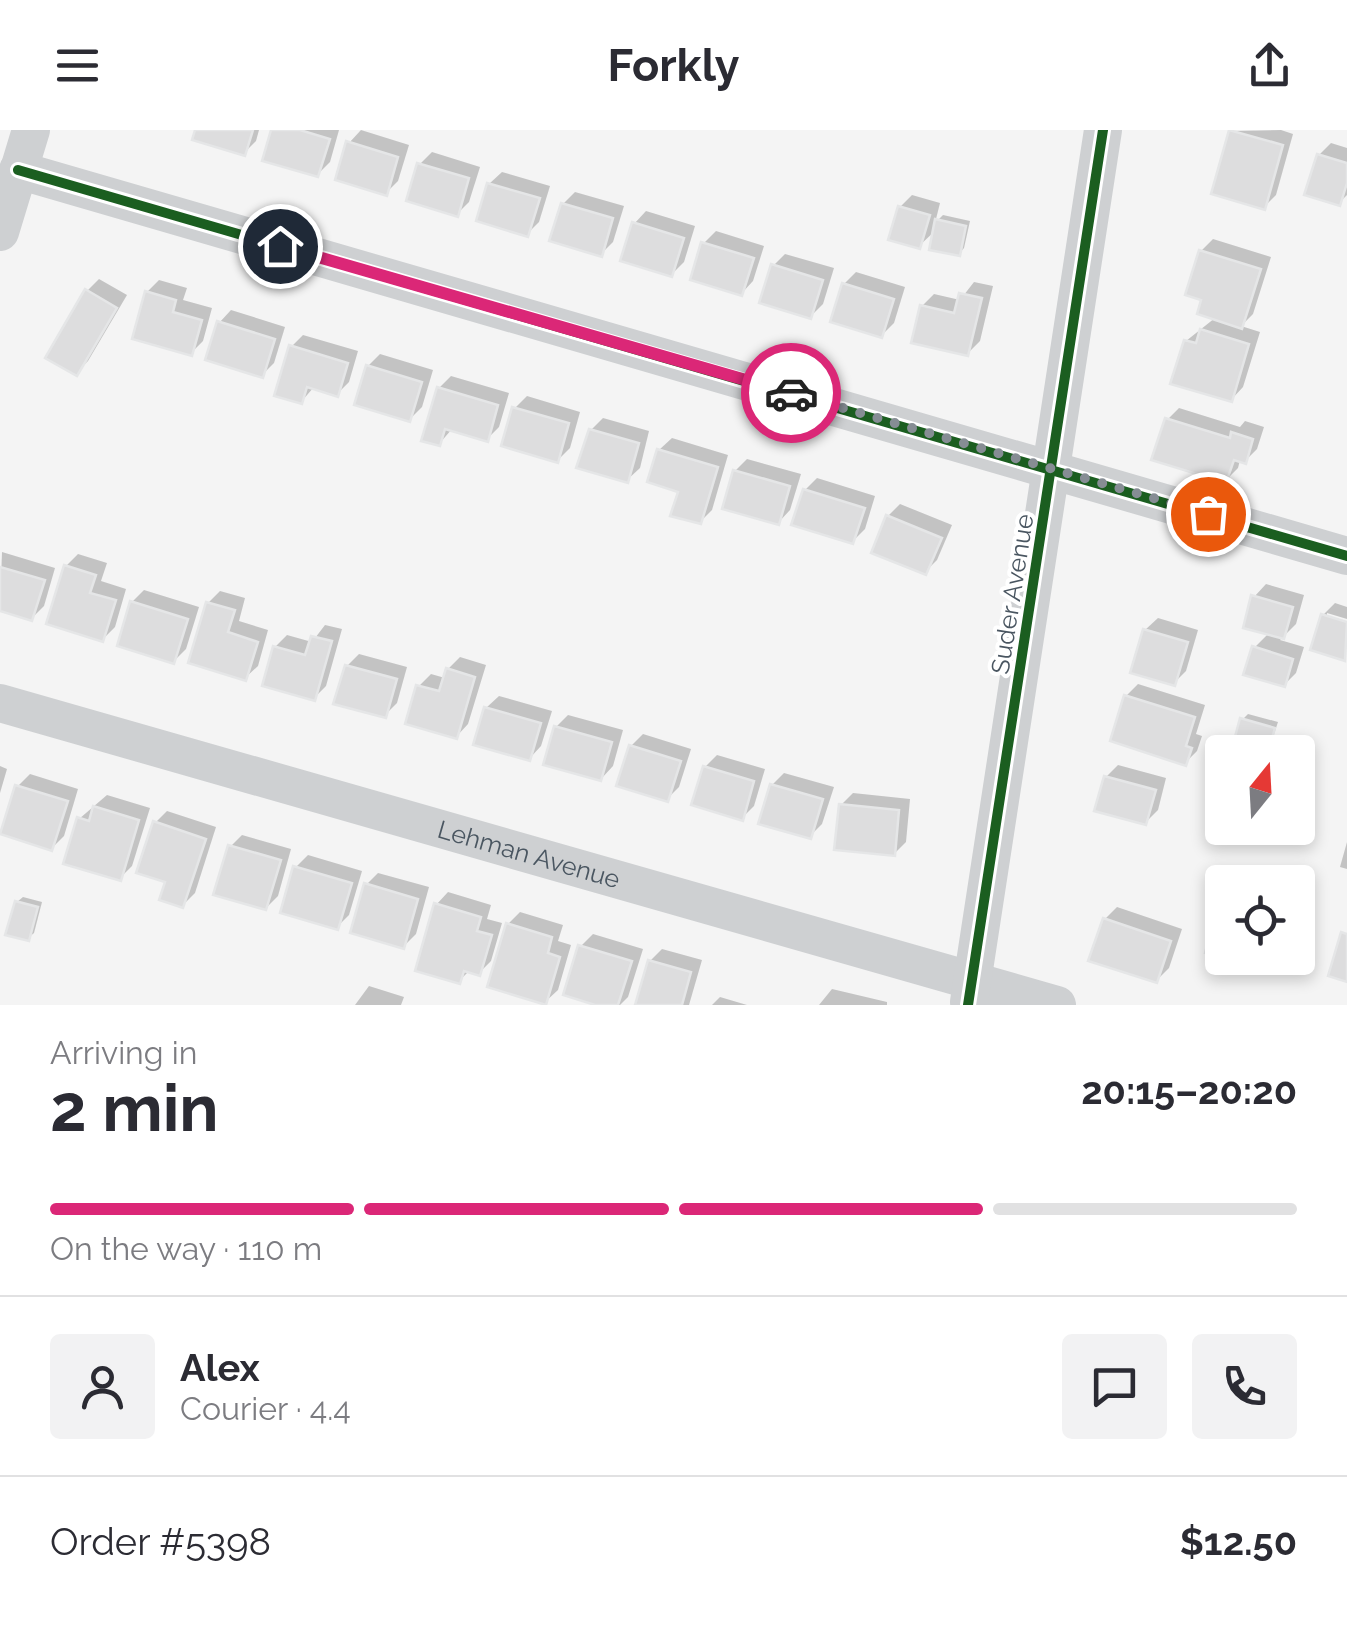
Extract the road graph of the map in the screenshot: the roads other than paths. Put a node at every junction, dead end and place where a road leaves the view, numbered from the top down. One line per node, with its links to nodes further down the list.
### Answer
1 (30, 130): 3 (street)
2 (1104, 130): 5 (street, Suder Avenue)
3 (18, 170): 4 (street); 5 (street)
4 (0, 232)
5 (1051, 468): 6 (street); 8 (street, Suder Avenue)
6 (1347, 556)
7 (0, 703): 8 (street, Lehman Avenue)
8 (970, 992): 9 (street, Lehman Avenue)
9 (1057, 1005)

